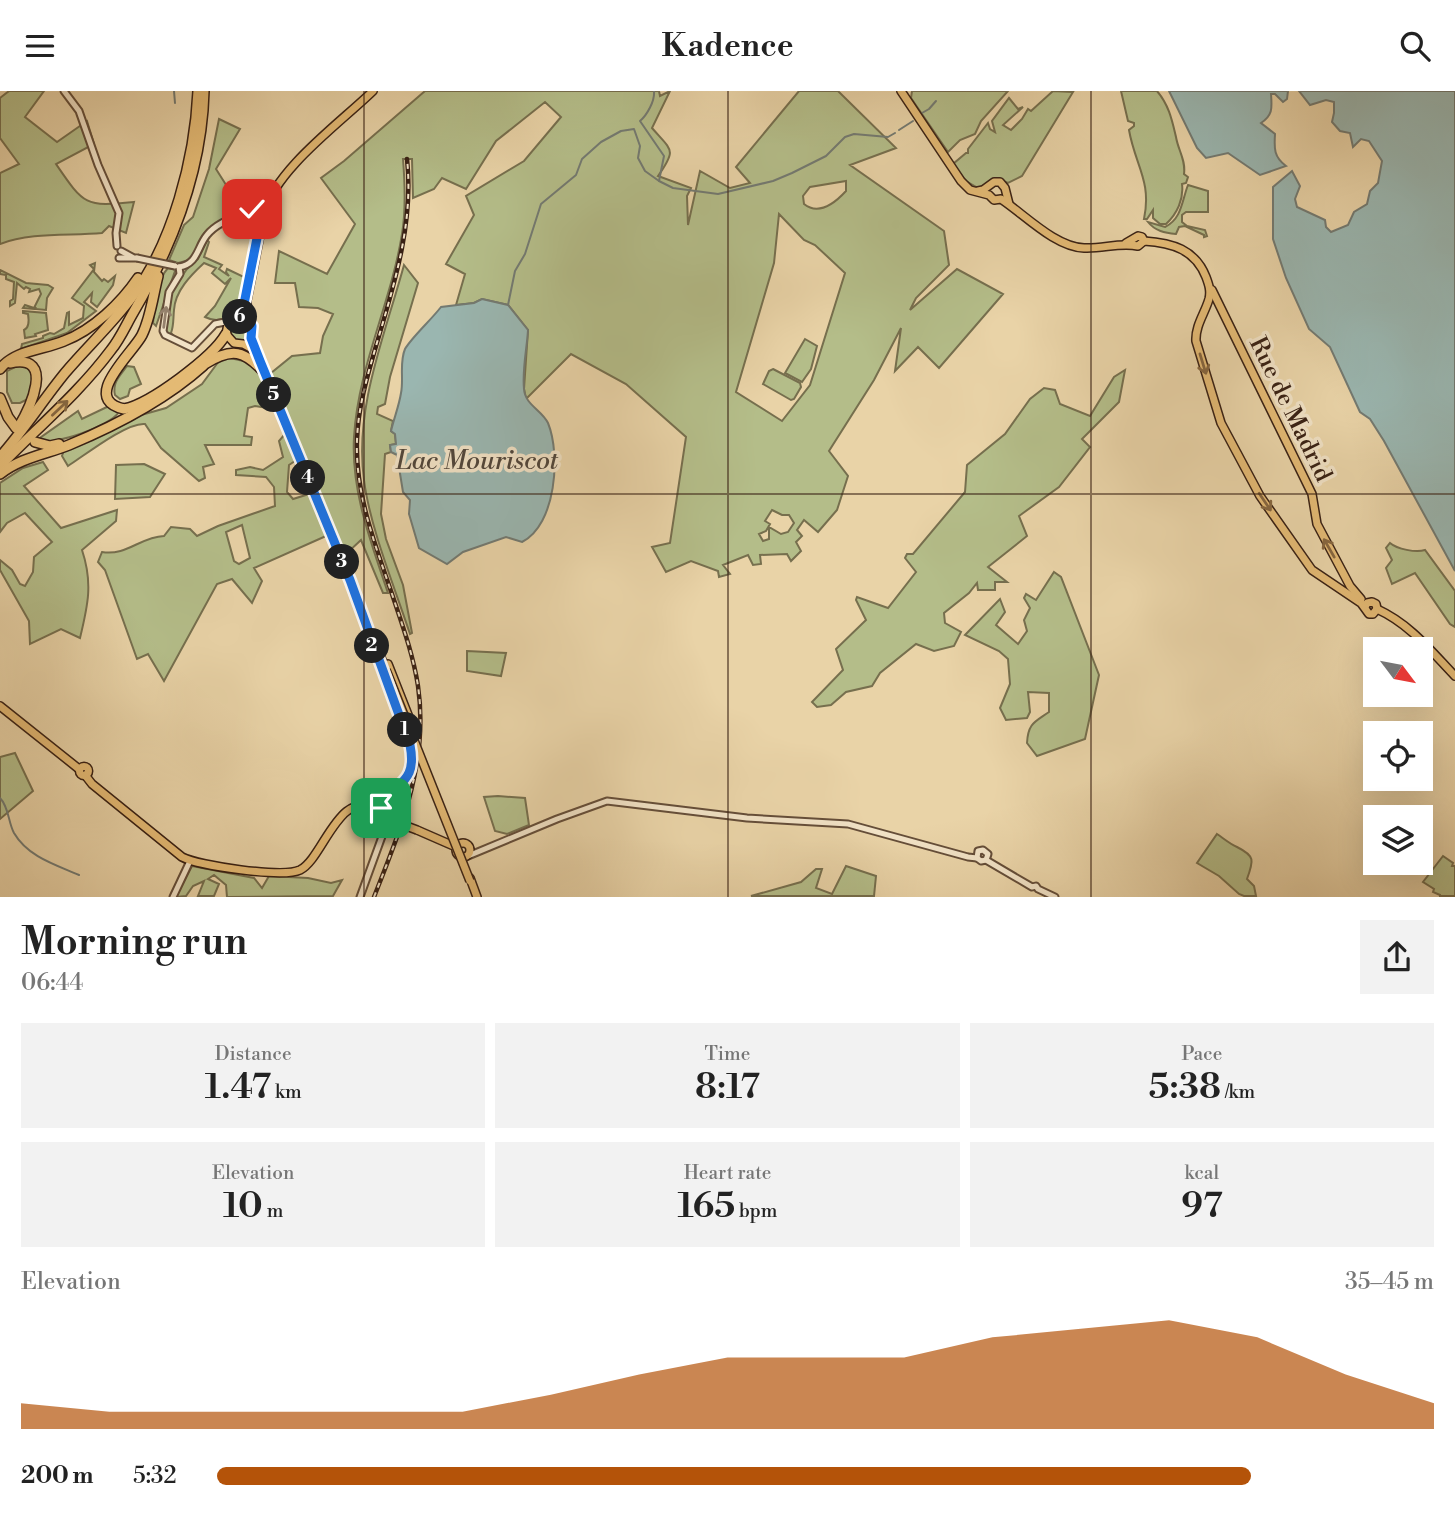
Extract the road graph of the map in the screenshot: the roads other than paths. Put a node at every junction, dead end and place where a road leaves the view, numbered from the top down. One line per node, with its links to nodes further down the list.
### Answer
1 (64, 91): 13 (street)
2 (198, 91): 11 (highway)
3 (204, 91): 9 (highway)
4 (373, 91): 8 (main road)
5 (901, 91): 6 (main road)
6 (988, 191): 7 (main road); 7 (main road)
7 (1003, 196): 15 (main road, Rue de Madrid)
8 (265, 210): 10 (main road); 19 (main road)
9 (175, 229): 16 (highway); 34 (highway)
10 (259, 230): 14 (street); 18 (main road)
11 (160, 247): 29 (highway); 37 (highway)
12 (119, 258): 13 (street)
13 (134, 258): 14 (street, bridge)
14 (180, 268): 20 (street, one-way to 14)
15 (1210, 288): 41 (main road, one-way to 41); 42 (main road, Rue de Madrid, one-way to 15)
16 (146, 292): 17 (highway); 25 (highway)
17 (142, 316)
18 (234, 319): 19 (main road); 20 (street); 21 (main road)
19 (250, 323): 22 (main road)
20 (218, 324): 21 (street)
21 (226, 333): 24 (main road); 34 (highway)
22 (251, 338): 24 (main road); 26 (main road)
23 (122, 344): 25 (highway)
24 (238, 344): 26 (main road); 28 (highway)
25 (112, 349): 30 (highway)
26 (257, 352): 32 (main road)
27 (114, 364): 30 (highway)
28 (205, 364): 32 (highway); 36 (highway)
29 (0, 369)
30 (95, 369): 38 (highway, one-way to 30)
31 (0, 374): 37 (highway)
32 (266, 374): 40 (main road)
33 (0, 398): 35 (highway)
34 (145, 401): 36 (highway)
35 (0, 406)
36 (76, 441): 39 (highway)
37 (0, 455)
38 (0, 466)
39 (0, 474)
40 (350, 580): 44 (main road); 47 (main road)
41 (1327, 581): 42 (main road); 43 (main road)
42 (1350, 586): 43 (main road, Rue de Madrid)
43 (1366, 605): 45 (main road)
44 (363, 613): 47 (main road); 57 (main road, bridge)
45 (1455, 676)
46 (0, 706): 54 (main road)
47 (412, 755): 48 (main road)
48 (381, 810): 49 (main road); 49 (main road); 54 (main road)
49 (389, 821): 50 (main road, bridge); 56 (street)
50 (456, 847): 51 (main road); 51 (main road)
51 (467, 855): 52 (street); 57 (main road)
52 (977, 858): 53 (street); 53 (street)
53 (986, 860): 58 (street)
54 (190, 861): 55 (street)
55 (173, 897)
56 (360, 897)
57 (475, 897)
58 (1055, 897)

